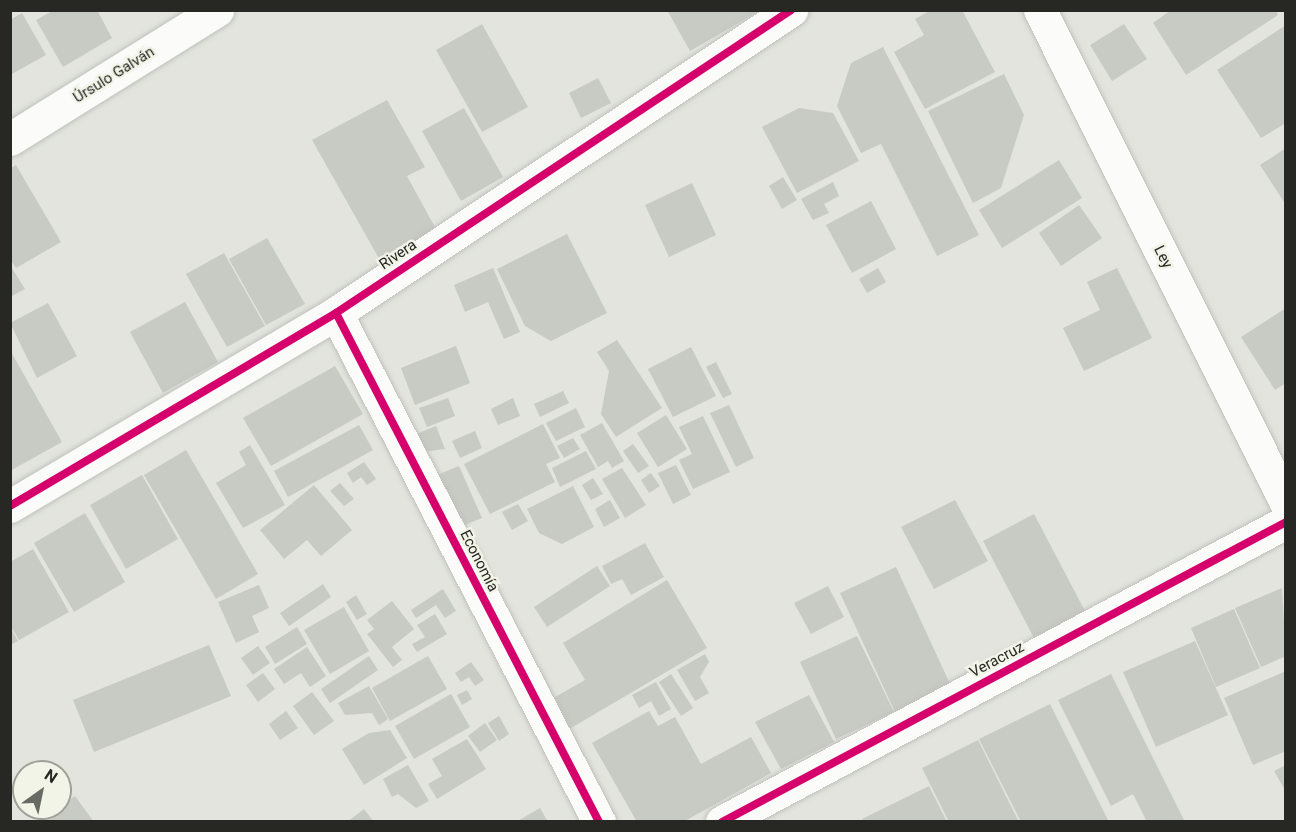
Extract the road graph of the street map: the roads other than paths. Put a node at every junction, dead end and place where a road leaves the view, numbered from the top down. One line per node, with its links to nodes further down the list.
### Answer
1 (217, 10): 4 (street, Úrsulo Galván)
2 (791, 10): 5 (street, Rivera)
3 (1040, 10): 6 (street, Ley)
4 (10, 139)
5 (336, 313): 7 (street, Rivera); 9 (street, Economía)
6 (1286, 503)
7 (10, 506)
8 (1286, 522): 10 (street, Veracruz)
9 (599, 822)
10 (722, 822)

